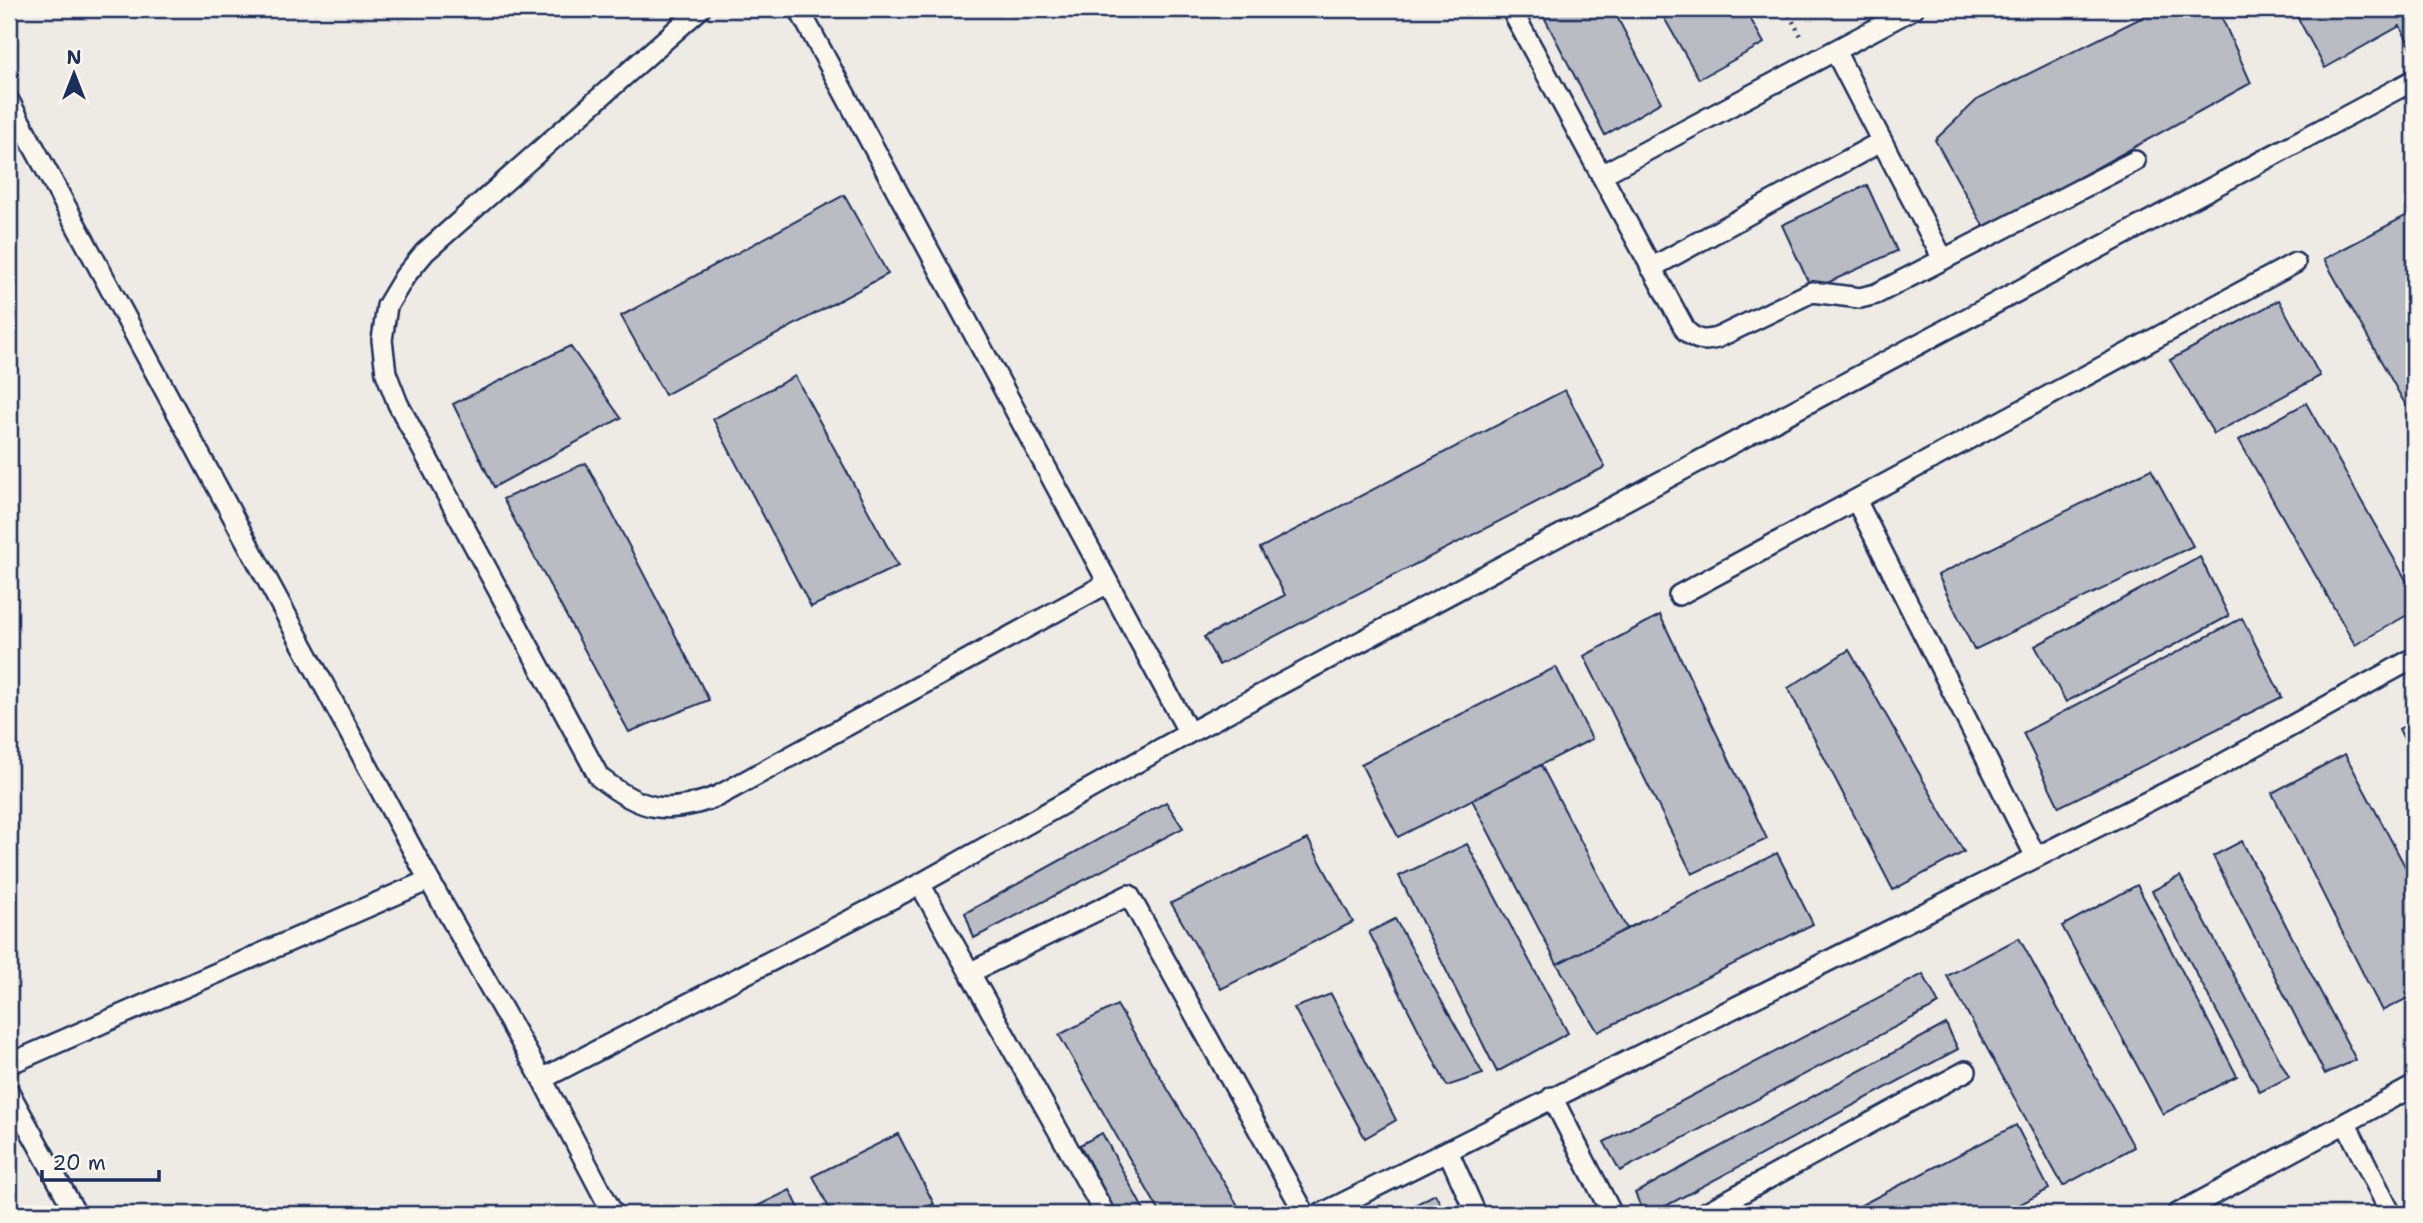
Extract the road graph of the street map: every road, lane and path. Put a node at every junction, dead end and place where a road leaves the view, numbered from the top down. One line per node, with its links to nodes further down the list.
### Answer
1 (699, 9): 15 (lane)
2 (799, 9): 15 (lane)
3 (1511, 9): 10 (lane)
4 (1913, 9): 5 (lane)
5 (1835, 51): 8 (lane); 10 (lane)
6 (2414, 80): 18 (lane)
7 (9, 101): 20 (lane)
8 (1882, 141): 11 (lane); 13 (lane)
9 (2135, 161): 11 (lane)
10 (1601, 175): 13 (lane)
11 (1943, 259): 13 (lane)
12 (2295, 263): 14 (lane)
13 (1651, 268)
14 (1856, 500): 16 (lane); 19 (lane)
15 (1108, 583): 18 (lane)
16 (1679, 596)
17 (2414, 658): 19 (lane)
18 (1189, 733): 21 (lane)
19 (2036, 857): 28 (lane)
20 (429, 880): 23 (lane); 25 (lane)
21 (920, 884): 22 (lane); 25 (lane)
22 (971, 972): 33 (lane); 34 (lane)
23 (9, 1065)
24 (1966, 1071): 38 (lane)
25 (542, 1079): 32 (lane)
26 (2414, 1086): 29 (lane)
27 (9, 1092): 31 (lane)
28 (1552, 1097): 30 (lane); 37 (lane)
29 (2346, 1124): 39 (lane); 40 (lane)
30 (1448, 1151): 35 (lane); 36 (lane)
31 (76, 1214)
32 (613, 1214)
33 (1105, 1214)
34 (1305, 1214)
35 (1321, 1214)
36 (1476, 1214)
37 (1612, 1214)
38 (1703, 1214)
39 (2177, 1214)
40 (2391, 1214)

